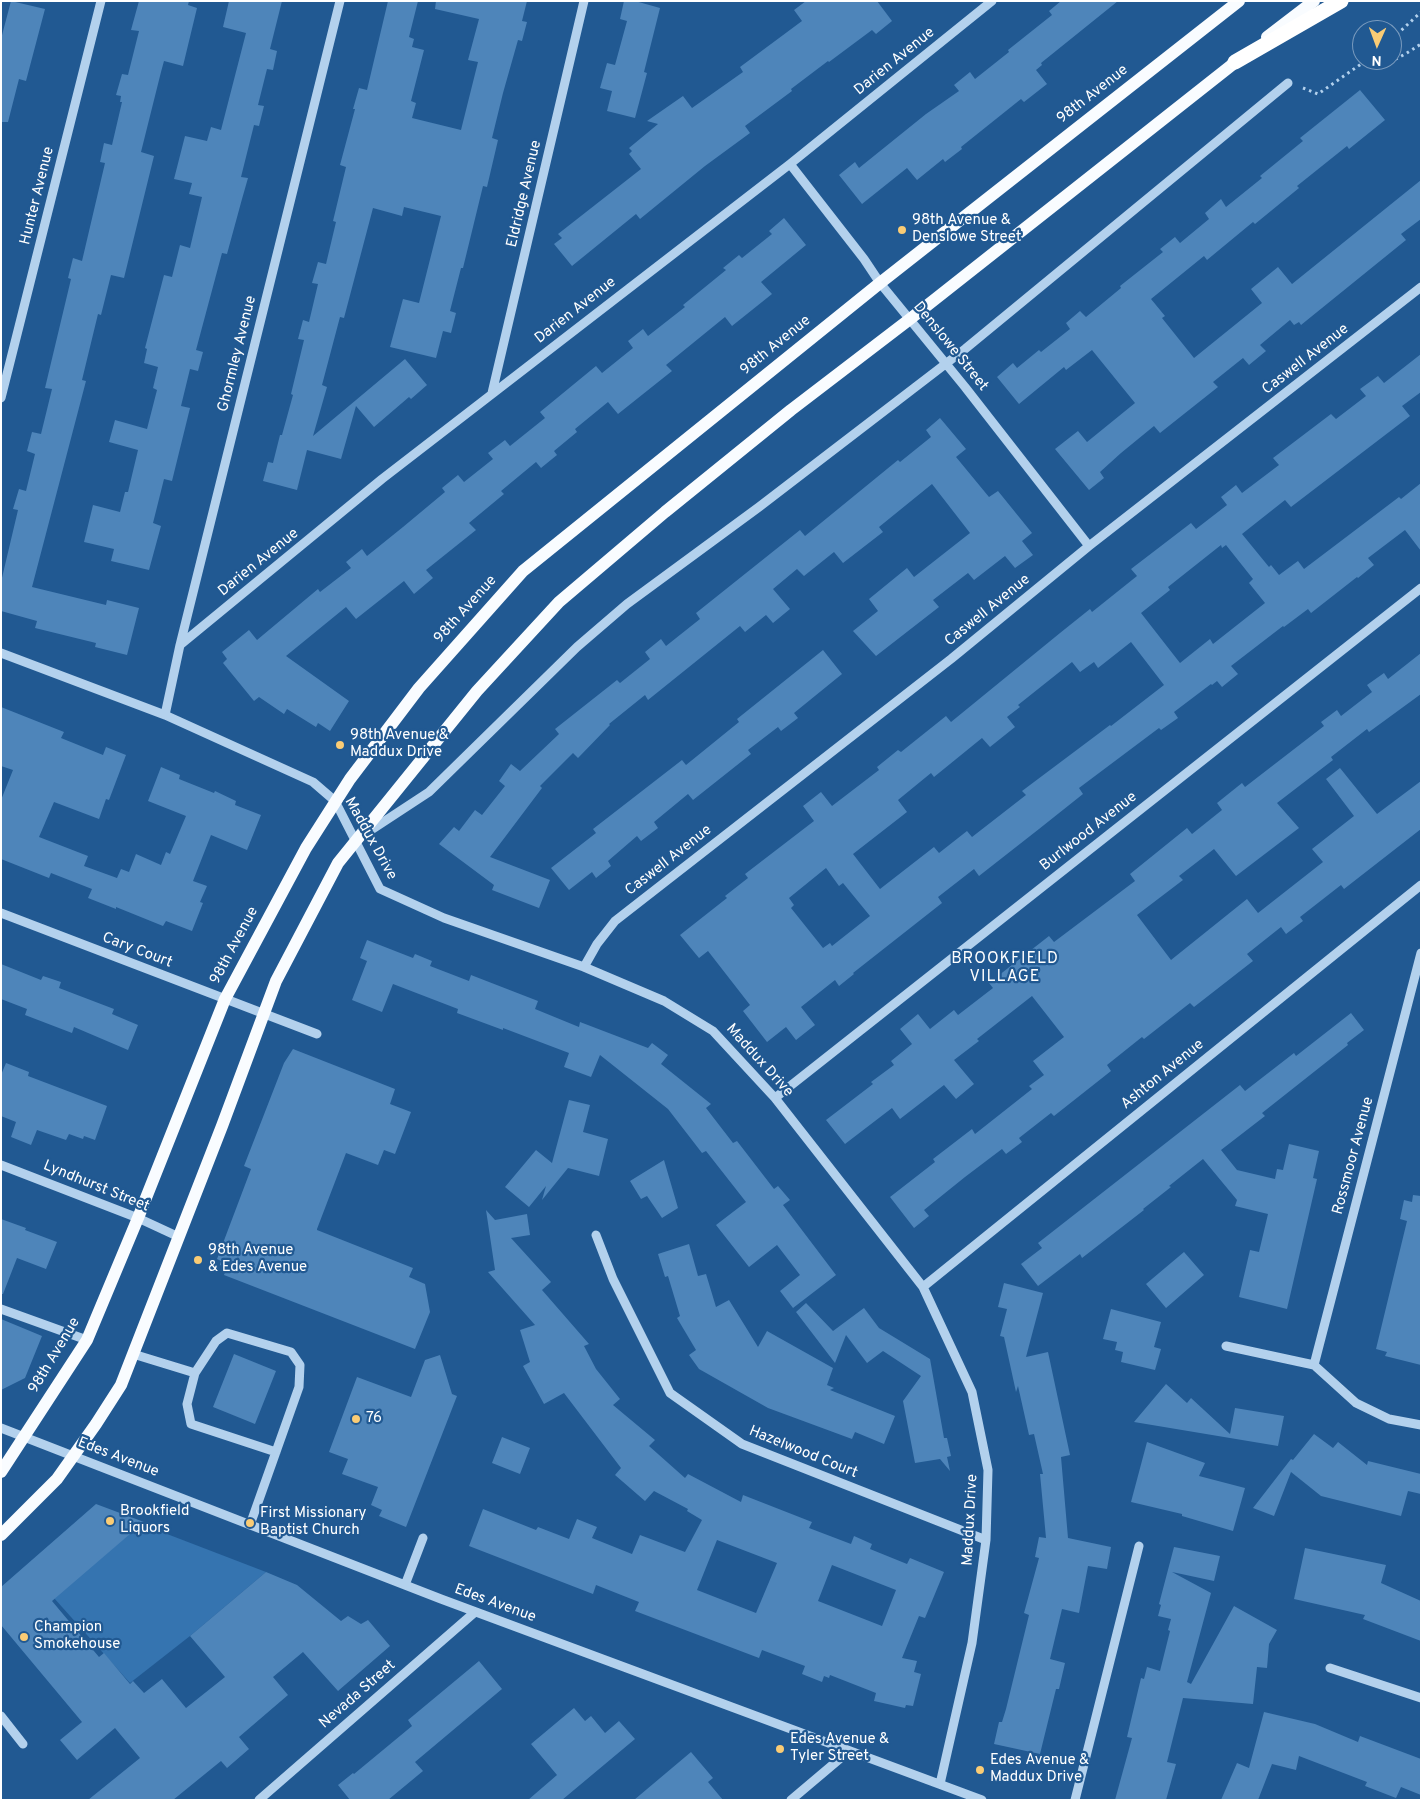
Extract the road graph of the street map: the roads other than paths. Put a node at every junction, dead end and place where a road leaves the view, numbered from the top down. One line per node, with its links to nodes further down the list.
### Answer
1 (101, 1): 16 (street, Hunter Avenue)
2 (340, 1): 19 (street, Ghormley Avenue)
3 (584, 1): 15 (street, Eldridge Avenue)
4 (992, 1): 10 (street, Darien Avenue)
5 (1239, 1): 11 (main road, 98th Avenue)
6 (1314, 1): 8 (main road)
7 (1341, 1): 8 (highway)
8 (1235, 62): 13 (main road)
9 (1288, 83): 14 (street)
10 (790, 164): 11 (street, Denslowe Street); 15 (street, Darien Avenue)
11 (880, 283): 13 (street, Denslowe Street); 22 (main road, 98th Avenue)
12 (1421, 287): 17 (street, Caswell Avenue)
13 (910, 319): 14 (street, Denslowe Street); 23 (main road)
14 (946, 364): 17 (street, Denslowe Street); 23 (street)
15 (492, 393): 19 (street, Darien Avenue)
16 (1, 398)
17 (1088, 546): 27 (street, Caswell Avenue)
18 (1421, 588): 31 (street, Burlwood Avenue)
19 (180, 645): 21 (street, Ghormley Avenue)
20 (1, 653): 21 (street, Maddux Drive)
21 (165, 715): 22 (street, Maddux Drive)
22 (335, 801): 23 (street, Maddux Drive); 28 (main road, 98th Avenue)
23 (355, 841): 27 (street, Maddux Drive); 29 (main road)
24 (1421, 885): 36 (street, Ashton Avenue)
25 (1, 913): 28 (street, Cary Court)
26 (1421, 953): 41 (street, Rossmoor Avenue)
27 (584, 967): 31 (street, Maddux Drive)
28 (225, 999): 29 (street, Cary Court); 33 (main road, 98th Avenue)
29 (263, 1014): 30 (street, Cary Court); 35 (main road)
30 (317, 1034)
31 (775, 1098): 36 (street, Maddux Drive)
32 (1, 1165): 33 (street, Lyndhurst Street)
33 (138, 1218): 35 (street, Lyndhurst Street); 38 (main road, 98th Avenue)
34 (596, 1235): 52 (street, Hazelwood Court)
35 (179, 1237): 40 (main road)
36 (924, 1287): 52 (street, Maddux Drive)
37 (1, 1309): 38 (street)
38 (87, 1340): 45 (main road, 98th Avenue)
39 (1226, 1346): 41 (street)
40 (132, 1354): 42 (street); 47 (main road)
41 (1314, 1365): 43 (street)
42 (194, 1373): 46 (street); 46 (street)
43 (1421, 1425)
44 (1, 1428): 45 (street, Edes Avenue)
45 (24, 1437): 47 (street, Edes Avenue); 48 (main road, 98th Avenue)
46 (276, 1452): 49 (street)
47 (74, 1456): 49 (street, Edes Avenue); 50 (main road)
48 (1, 1472)
49 (250, 1525): 54 (street, Edes Avenue)
50 (1, 1536)
51 (423, 1538): 54 (street)
52 (986, 1540): 61 (street, Maddux Drive)
53 (1139, 1546): 65 (street)
54 (405, 1585): 55 (street, Edes Avenue)
55 (475, 1612): 60 (street, Edes Avenue); 62 (street, Nevada Street)
56 (1330, 1668): 57 (street)
57 (1421, 1698)
58 (1, 1716): 59 (street)
59 (23, 1744)
60 (849, 1751): 61 (street, Edes Avenue); 63 (street)
61 (940, 1784): 64 (street, Edes Avenue)
62 (259, 1800)
63 (791, 1800)
64 (982, 1800)
65 (1075, 1800)

